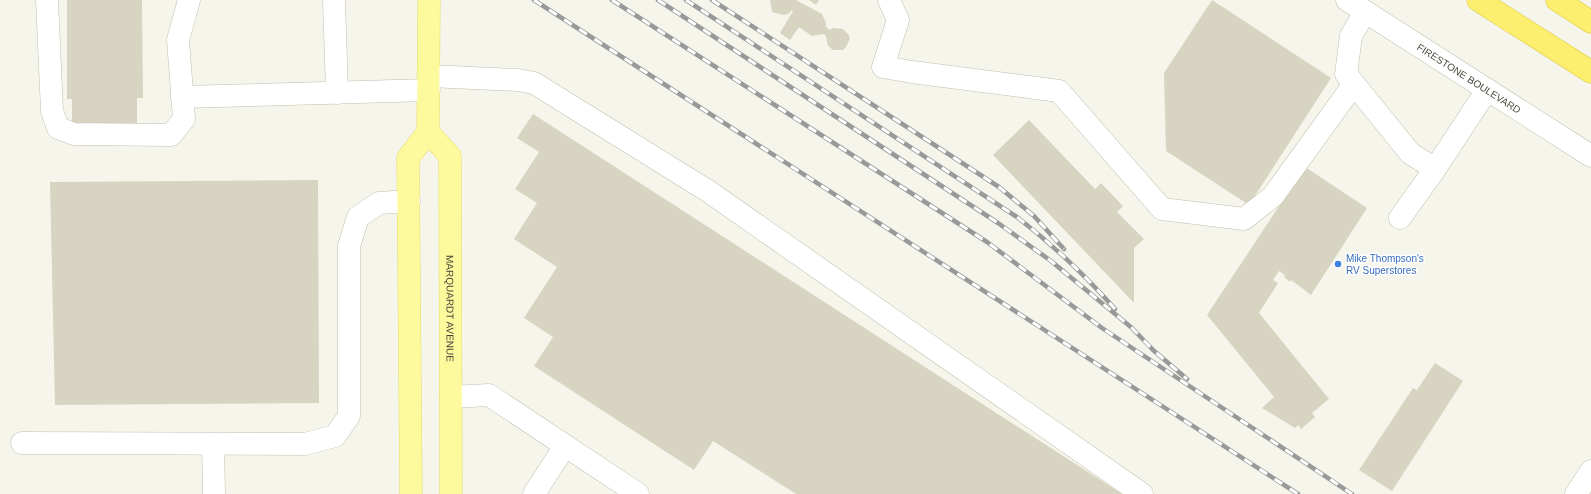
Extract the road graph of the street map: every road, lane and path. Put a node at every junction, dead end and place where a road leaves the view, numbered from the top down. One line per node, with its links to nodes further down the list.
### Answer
1 (47, 0): 16 (street)
2 (189, 0): 16 (street)
3 (334, 0): 15 (street)
4 (429, 0): 12 (main road)
5 (889, 0): 13 (street)
6 (1347, 0): 9 (street, FIRESTONE BOULEVARD)
7 (1478, 0): 11 (highway)
8 (1557, 0): 10 (highway)
9 (1365, 12): 13 (street); 14 (street, FIRESTONE BOULEVARD)
10 (1591, 22)
11 (1591, 72)
12 (429, 83): 15 (street); 17 (main road); 32 (street)
13 (1354, 84): 19 (street)
14 (1487, 90): 18 (street, FIRESTONE BOULEVARD); 19 (street)
15 (337, 93): 16 (street)
16 (182, 97)
17 (428, 132): 20 (main road); 22 (main road, MARQUARDT AVENUE)
18 (1591, 156)
19 (1435, 169): 21 (street)
20 (409, 201): 24 (street); 28 (main road)
21 (1400, 218)
22 (451, 397): 25 (street); 29 (main road, MARQUARDT AVENUE)
23 (22, 443): 24 (street)
24 (212, 444): 27 (street)
25 (565, 446): 30 (street); 31 (street)
26 (1591, 471): 33 (street)
27 (214, 494)
28 (411, 494)
29 (451, 494)
30 (534, 494)
31 (638, 494)
32 (1142, 494)
33 (1576, 494)

